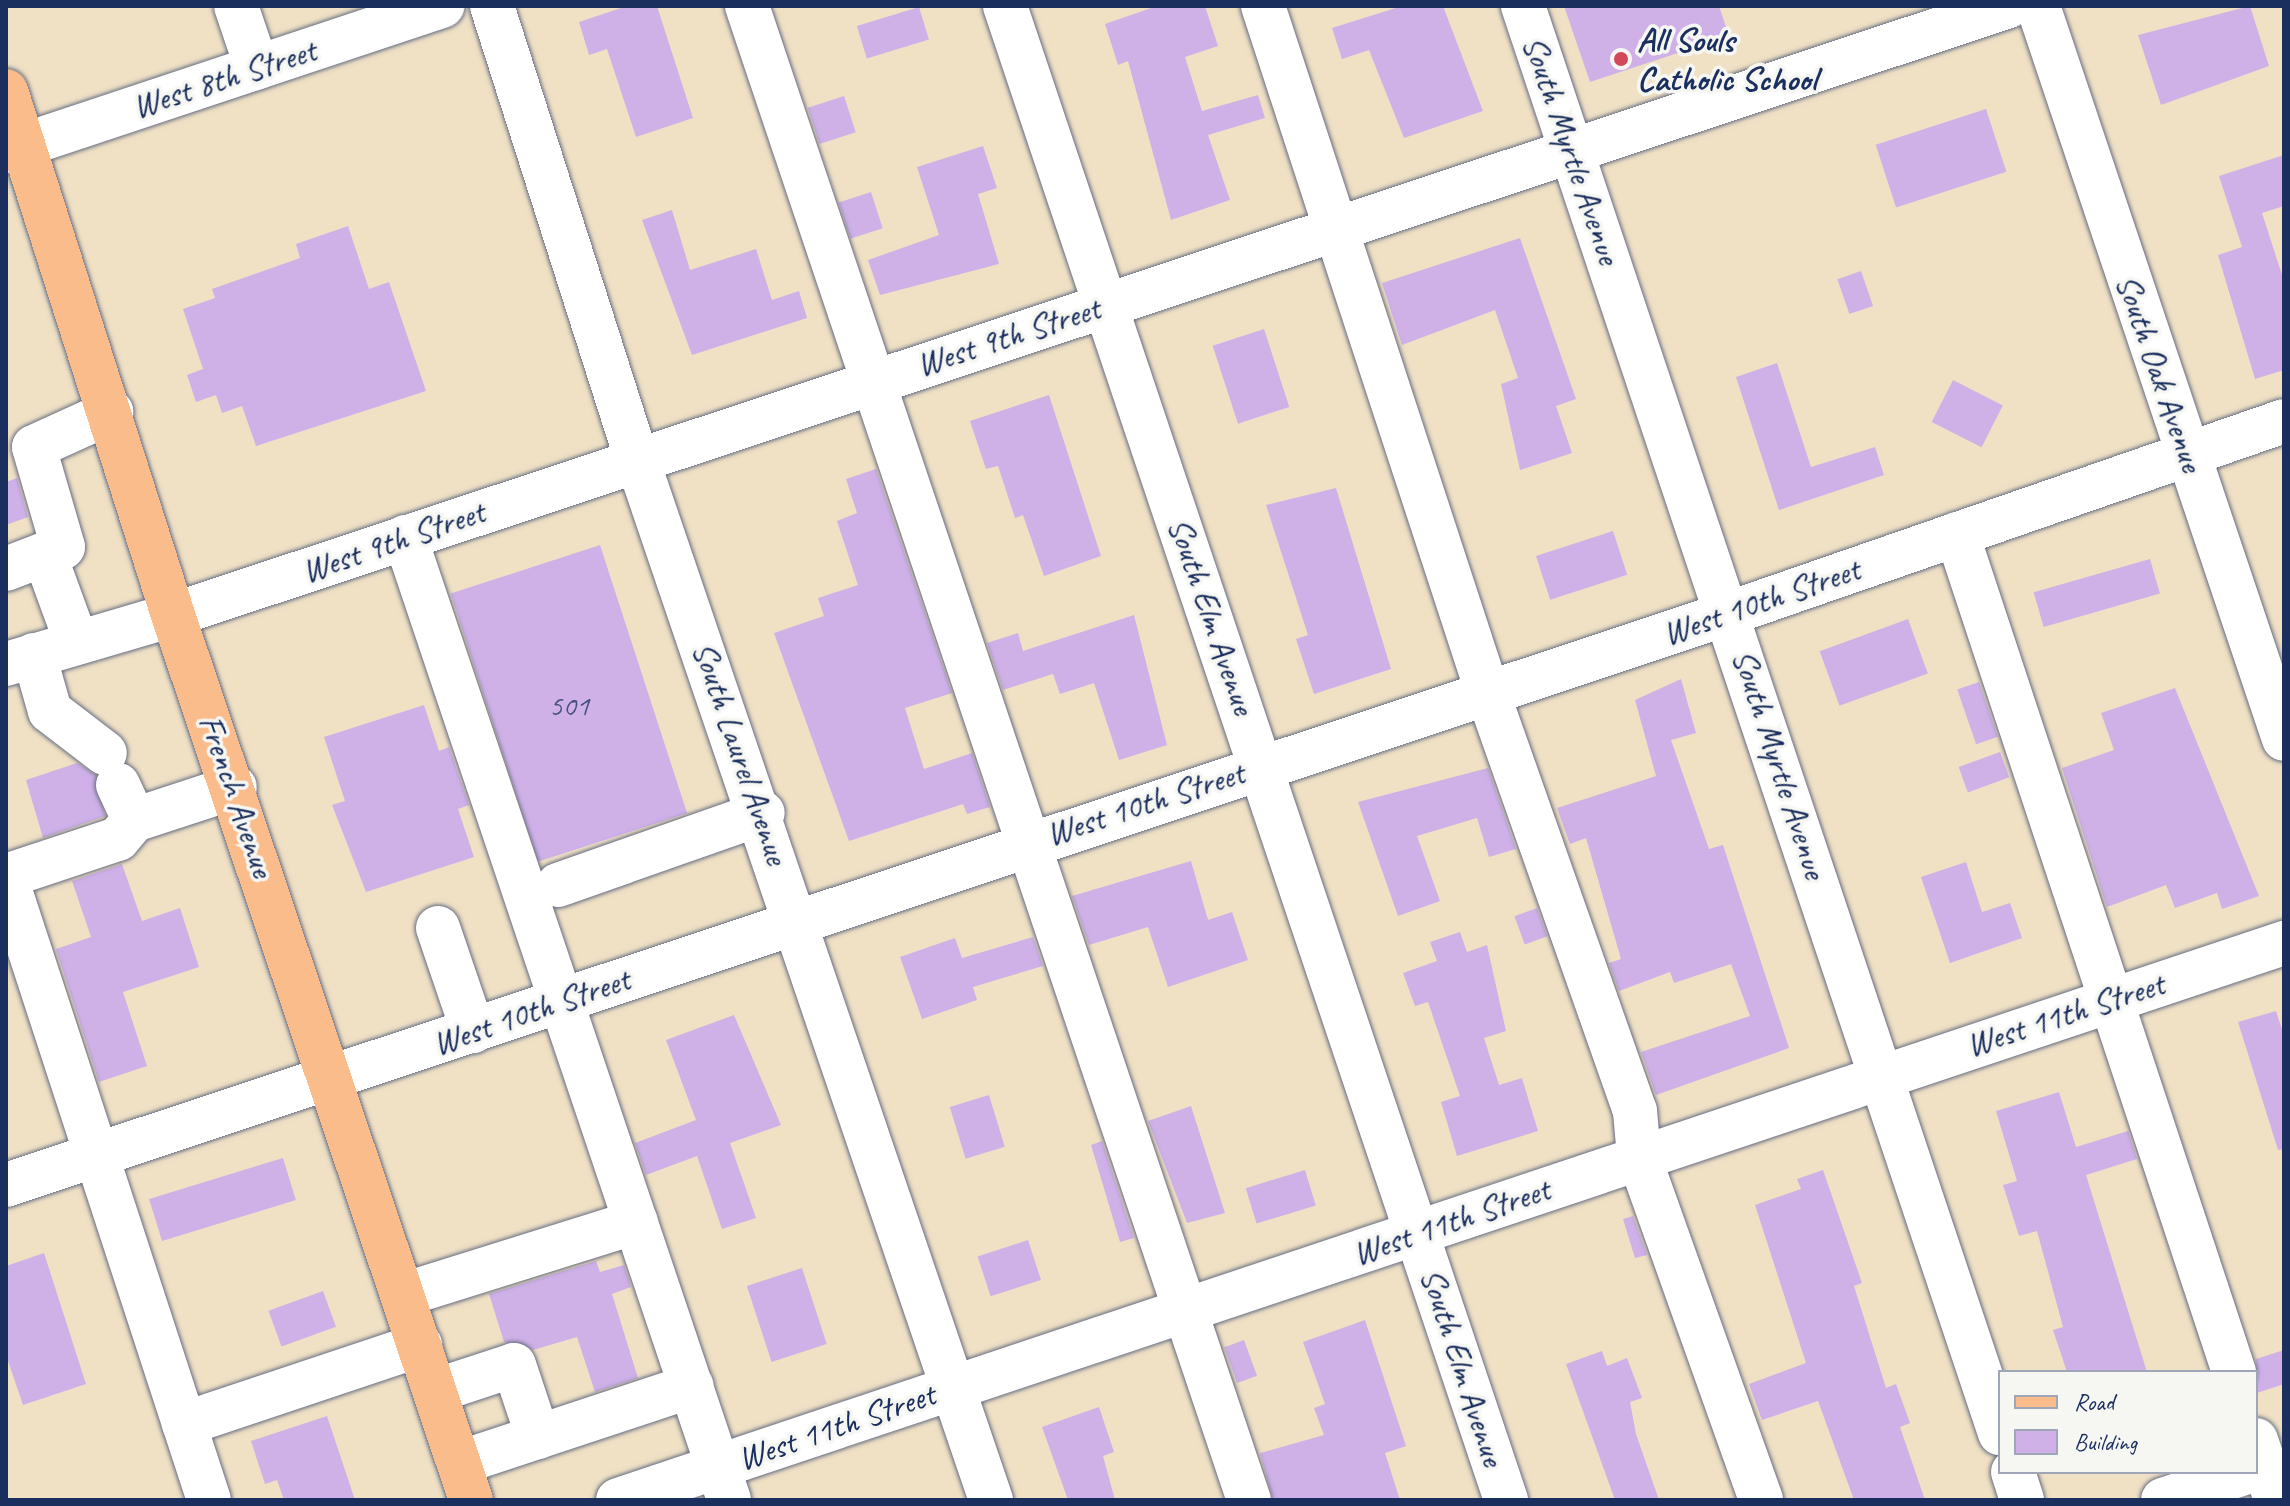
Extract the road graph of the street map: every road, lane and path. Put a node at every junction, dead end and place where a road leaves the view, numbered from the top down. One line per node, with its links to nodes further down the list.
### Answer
1 (236, 6): 10 (street)
2 (443, 6): 10 (street, West 8th Street)
3 (492, 6): 20 (street, South Laurel Avenue)
4 (747, 6): 16 (street)
5 (1005, 6): 15 (street, South Elm Avenue)
6 (1263, 6): 14 (street)
7 (1523, 6): 13 (street, South Myrtle Avenue)
8 (2009, 6): 13 (street, West 9th Street)
9 (2038, 6): 19 (street, South Oak Avenue)
10 (257, 68): 12 (street, West 8th Street)
11 (6, 91): 12 (main road, French Avenue)
12 (15, 148): 17 (main road, French Avenue)
13 (1572, 154): 14 (street, West 9th Street); 24 (street, South Myrtle Avenue)
14 (1335, 230): 15 (street, West 9th Street); 28 (street)
15 (1103, 305): 16 (street, West 9th Street); 30 (street, South Elm Avenue)
16 (869, 382): 20 (street, West 9th Street); 34 (street)
17 (111, 412): 23 (street); 25 (main road, French Avenue)
18 (2284, 421): 19 (street, West 10th Street)
19 (2187, 453): 21 (street, West 10th Street); 29 (street, South Oak Avenue)
20 (637, 459): 22 (street, West 9th Street); 33 (street, South Laurel Avenue)
21 (1957, 534): 24 (street, West 10th Street); 40 (street)
22 (405, 537): 25 (street, West 9th Street); 41 (street)
23 (26, 562): 26 (street)
24 (1730, 613): 28 (street, West 10th Street); 43 (street, South Myrtle Avenue)
25 (173, 615): 26 (street, West 9th Street); 32 (main road, French Avenue)
26 (76, 641): 27 (street, West 9th Street)
27 (20, 659): 31 (street)
28 (1487, 691): 30 (street, West 10th Street); 46 (street)
29 (2284, 739)
30 (1264, 763): 34 (street, West 10th Street); 49 (street, South Elm Avenue)
31 (119, 786): 32 (street); 35 (street)
32 (235, 787): 44 (main road, French Avenue)
33 (763, 813): 36 (street); 37 (street, South Laurel Avenue)
34 (1025, 843): 37 (street, West 10th Street); 51 (street)
35 (6, 877): 45 (street)
36 (558, 885)
37 (799, 919): 41 (street, West 10th Street); 55 (street, South Laurel Avenue)
38 (438, 928): 42 (street)
39 (2284, 943): 40 (street, West 11th Street)
40 (2116, 997): 43 (street, West 11th Street); 53 (street)
41 (562, 1001): 42 (street, West 10th Street); 48 (street)
42 (473, 1031): 44 (street, West 10th Street)
43 (1882, 1074): 46 (street, West 11th Street); 58 (street, South Myrtle Avenue)
44 (332, 1079): 45 (street, West 10th Street); 50 (main road, French Avenue)
45 (100, 1155): 47 (street, West 10th Street); 57 (street)
46 (1639, 1157): 49 (street, West 11th Street); 69 (street)
47 (6, 1185)
48 (636, 1222): 50 (street); 54 (street)
49 (1420, 1232): 51 (street, West 11th Street); 68 (street, South Elm Avenue)
50 (403, 1295): 52 (main road, French Avenue)
51 (1185, 1310): 55 (street, West 11th Street); 67 (street)
52 (420, 1345): 56 (main road, French Avenue); 57 (street)
53 (2233, 1370)
54 (692, 1386): 59 (street); 63 (street)
55 (954, 1387): 63 (street, West 11th Street); 66 (street, South Laurel Avenue)
56 (435, 1391): 59 (street); 62 (main road, French Avenue)
57 (184, 1424): 64 (street)
58 (1998, 1427)
59 (538, 1437): 62 (street)
60 (2014, 1474): 70 (street)
61 (2245, 1474): 71 (street)
62 (465, 1481)
63 (724, 1483): 65 (street, West 11th Street)
64 (209, 1500)
65 (618, 1500)
66 (991, 1500)
67 (1249, 1500)
68 (1506, 1500)
69 (1761, 1500)
70 (2022, 1500)
71 (2163, 1500)

